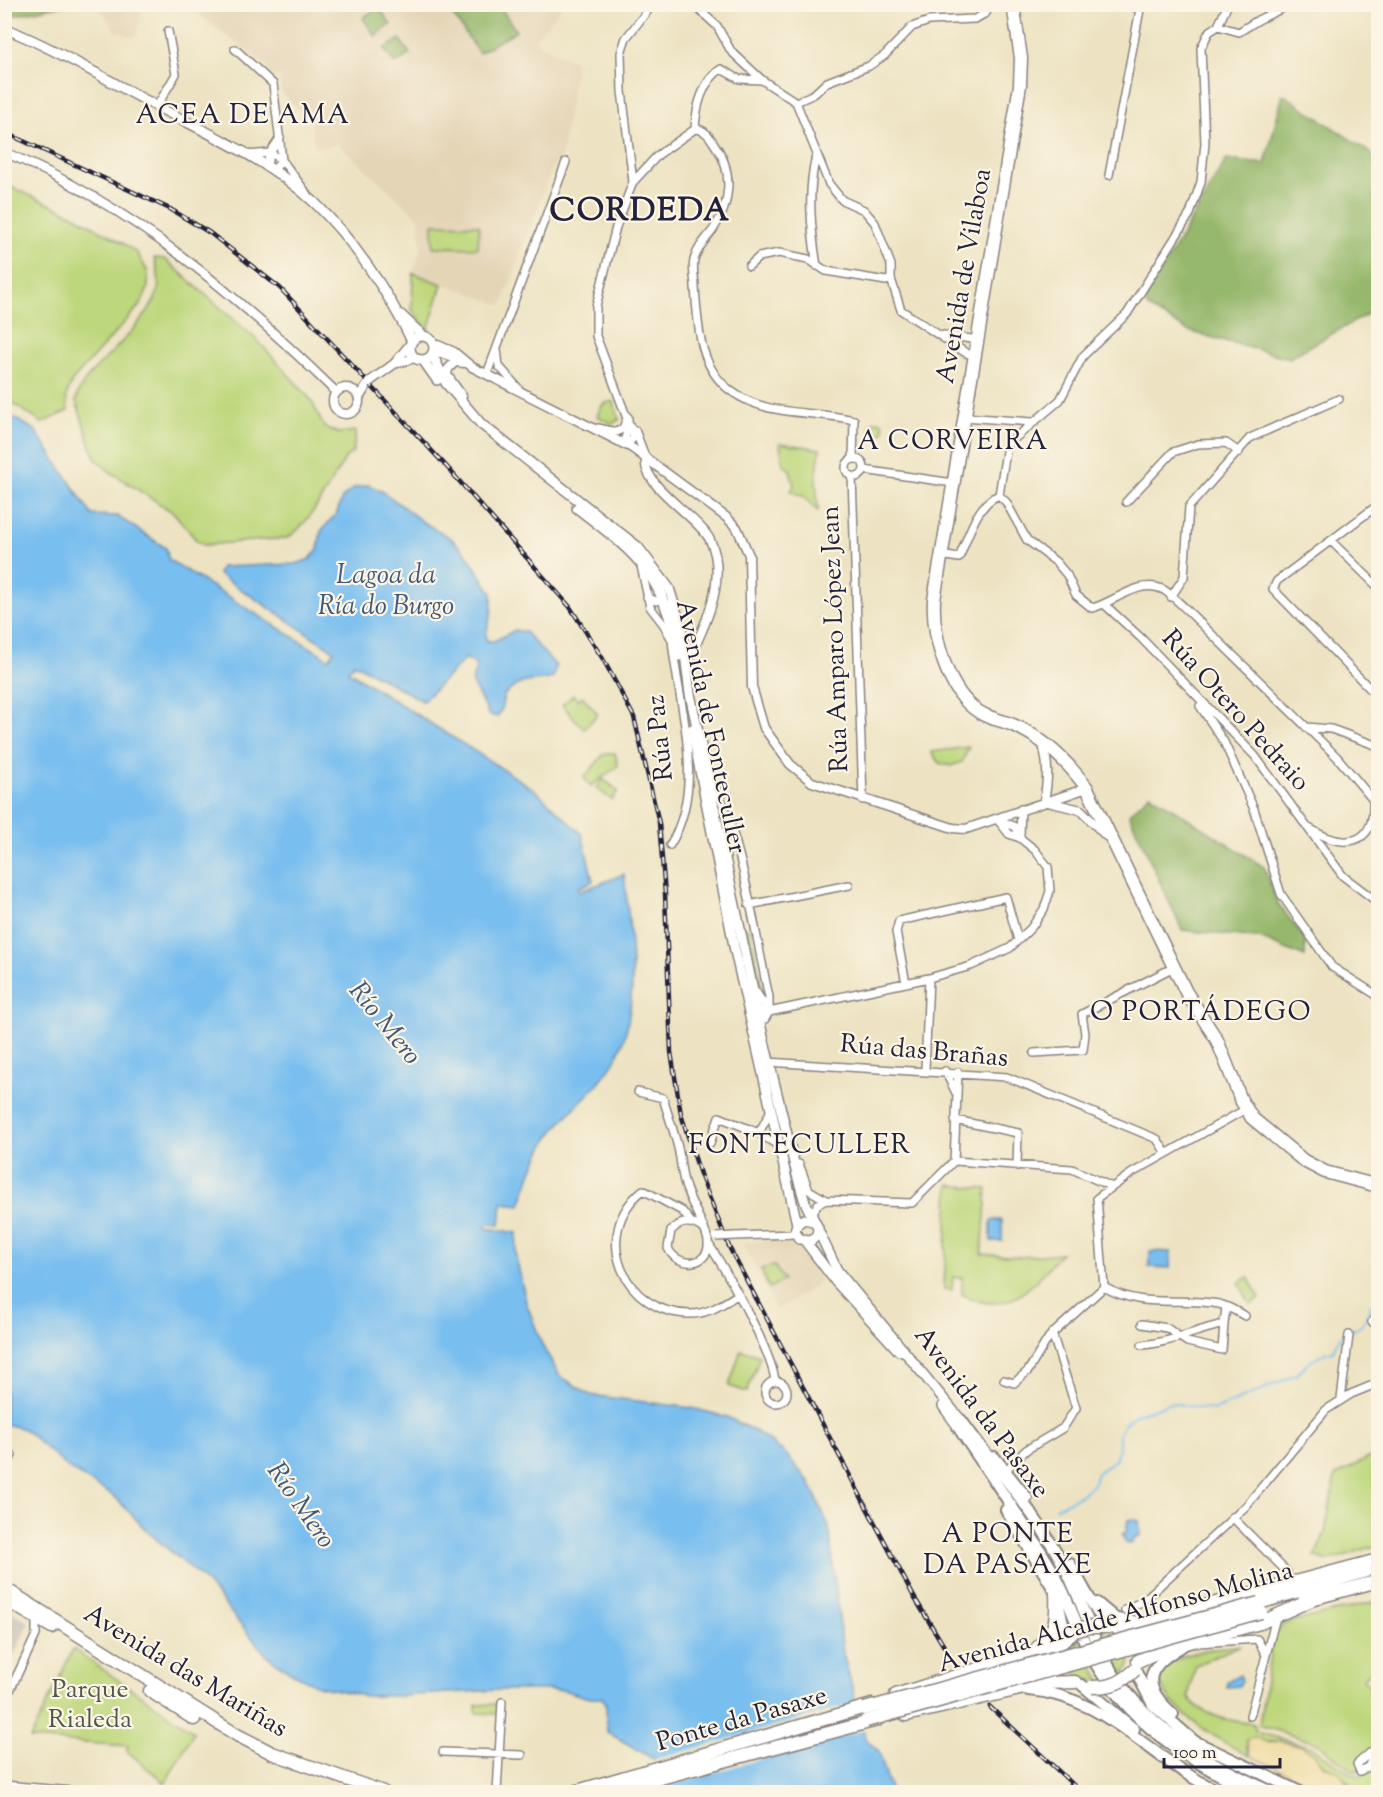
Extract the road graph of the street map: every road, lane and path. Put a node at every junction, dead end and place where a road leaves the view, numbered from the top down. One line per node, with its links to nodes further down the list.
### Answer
1 (653, 4): 26 (street)
2 (693, 4): 13 (street)
3 (990, 4): 14 (street)
4 (1013, 4): 35 (highway, Avenida de Vilaboa)
5 (1129, 4): 8 (street)
6 (1228, 4): 9 (street)
7 (1291, 4): 9 (street)
8 (1140, 7): 25 (street)
9 (1218, 26): 52 (street)
10 (4, 28): 15 (main road)
11 (168, 32): 15 (street)
12 (235, 49): 17 (street)
13 (762, 80): 14 (street); 16 (street)
14 (796, 102): 21 (street)
15 (157, 106): 20 (main road)
16 (695, 129): 26 (street); 58 (street)
17 (280, 138): 19 (street); 22 (street)
18 (4, 152): 46 (street)
19 (270, 153): 20 (street); 22 (street); 24 (street)
20 (248, 155): 24 (main road)
21 (816, 156): 29 (street); 30 (street)
22 (282, 160): 24 (street); 27 (street)
23 (566, 162): 37 (street)
24 (269, 169): 27 (main road)
25 (1109, 175)
26 (633, 182): 50 (street)
27 (314, 202): 31 (main road)
28 (749, 266): 29 (street)
29 (817, 266): 30 (street)
30 (891, 279): 32 (street)
31 (396, 311): 33 (main road); 36 (main road)
32 (933, 332): 34 (street); 38 (street)
33 (423, 336): 36 (main road); 39 (main road)
34 (963, 340): 35 (street); 38 (street)
35 (978, 340): 40 (highway, Avenida de Vilaboa)
36 (411, 342): 39 (main road); 42 (street)
37 (497, 346): 43 (street); 47 (street)
38 (959, 349): 40 (street)
39 (427, 353): 41 (street); 42 (street); 53 (main road, Avenida de Fonteculler); 67 (main road, Avenida de Fonteculler)
40 (975, 356): 51 (highway, Avenida de Vilaboa)
41 (462, 361): 43 (street); 53 (street)
42 (394, 364): 44 (street, bridge)
43 (486, 374): 47 (street)
44 (369, 382): 45 (street); 48 (street)
45 (352, 390): 46 (street); 48 (street)
46 (336, 392): 48 (street)
47 (526, 396): 54 (street)
48 (359, 398)
49 (1339, 399): 56 (street)
50 (628, 417): 54 (street); 55 (street); 57 (street)
51 (964, 417): 52 (street); 61 (highway, Avenida de Vilaboa)
52 (1032, 422): 62 (street)
53 (480, 424): 67 (main road, Avenida de Fonteculler)
54 (585, 425): 55 (street)
55 (623, 444): 57 (street)
56 (1239, 452): 63 (street); 71 (street)
57 (646, 459): 75 (street); 83 (street)
58 (853, 459): 59 (street); 60 (street)
59 (864, 470): 60 (street); 61 (street)
60 (852, 476): 83 (street, Rúa Amparo López Jean)
61 (953, 483): 66 (highway, Avenida de Vilaboa)
62 (999, 495): 66 (street); 73 (street)
63 (1126, 502)
64 (1374, 508): 65 (street)
65 (1331, 541): 69 (street); 77 (street)
66 (940, 555): 79 (highway, Avenida de Vilaboa)
67 (644, 560): 68 (main road, Avenida de Fonteculler); 70 (street, Rúa Paz); 74 (main road, Avenida de Fonteculler)
68 (660, 588): 70 (street); 72 (main road, Avenida de Fonteculler); 74 (street)
69 (1378, 588)
70 (647, 597): 72 (street); 91 (street, Rúa Paz)
71 (1172, 597): 73 (street); 78 (street)
72 (663, 599): 94 (main road, Avenida de Fonteculler)
73 (1105, 605): 76 (street, Rúa Otero Pedraio)
74 (682, 630): 75 (main road, Avenida de Fonteculler)
75 (690, 694): 81 (main road, Avenida de Fonteculler)
76 (1192, 694): 89 (street, Rúa Otero Pedraio); 102 (street)
77 (1378, 697)
78 (1306, 727): 80 (street); 89 (street)
79 (1042, 741): 82 (highway, Avenida de Vilaboa); 84 (street)
80 (1378, 746)
81 (707, 772): 87 (main road, Avenida de Fonteculler); 88 (street)
82 (1087, 788): 84 (street); 92 (highway, Avenida de Vilaboa)
83 (863, 800): 86 (street)
84 (1044, 801): 85 (street); 92 (street)
85 (1021, 809): 86 (street); 90 (street)
86 (997, 819): 90 (street)
87 (719, 826): 88 (street, Avenida de Fonteculler); 94 (main road); 103 (main road, Avenida de Fonteculler)
88 (731, 827): 96 (street)
89 (1309, 828): 95 (street, Rúa Otero Pedraio)
90 (1020, 838): 97 (street)
91 (670, 845)
92 (1129, 872): 99 (highway, Avenida de Vilaboa)
93 (849, 885): 96 (street)
94 (724, 898): 98 (main road, Avenida de Fonteculler)
95 (1378, 899)
96 (749, 905): 103 (street)
97 (1018, 940): 100 (street); 101 (street)
98 (735, 951): 103 (street); 111 (main road, Avenida de Fonteculler)
99 (1174, 967): 104 (street); 112 (highway, Avenida de Vilaboa)
100 (929, 978): 101 (street); 106 (street)
101 (906, 983): 103 (street)
102 (1377, 995)
103 (761, 1015): 105 (street, Avenida de Fonteculler); 105 (main road, Avenida de Fonteculler)
104 (1034, 1053)
105 (768, 1062): 106 (street, Rúa das Brañas); 111 (street, Avenida de Fonteculler); 116 (main road, Avenida de Fonteculler)
106 (925, 1070): 107 (street, Rúa das Brañas)
107 (945, 1071): 108 (street, Rúa das Brañas); 110 (street)
108 (958, 1072): 110 (street); 119 (street, Rúa das Brañas)
109 (638, 1092): 127 (street)
110 (956, 1093): 114 (street)
111 (767, 1094): 113 (main road, Avenida de Fonteculler)
112 (1246, 1109): 119 (street); 123 (highway, Avenida de Vilaboa)
113 (771, 1110): 115 (street); 118 (main road, Avenida de Fonteculler)
114 (955, 1120): 120 (street); 121 (street)
115 (759, 1133): 117 (street); 118 (street)
116 (788, 1135): 124 (street); 125 (main road, Avenida de Fonteculler)
117 (710, 1143)
118 (779, 1146): 128 (main road, Avenida de Fonteculler)
119 (1166, 1153): 122 (street)
120 (954, 1161): 121 (street); 124 (street)
121 (1017, 1167): 122 (street)
122 (1110, 1186): 132 (street)
123 (1378, 1187)
124 (826, 1200): 125 (street)
125 (812, 1218): 128 (main road); 129 (main road)
126 (692, 1222): 127 (street); 130 (street); 133 (street)
127 (702, 1228): 130 (street)
128 (796, 1229): 130 (street, bridge); 131 (main road)
129 (818, 1230): 131 (main road); 138 (main road)
130 (708, 1240): 133 (street)
131 (805, 1242): 138 (main road)
132 (1104, 1287): 134 (street); 141 (street)
133 (737, 1295): 145 (street)
134 (1226, 1307): 135 (street); 140 (street)
135 (1245, 1316)
136 (1378, 1317): 137 (street)
137 (1371, 1322)
138 (879, 1324): 149 (main road, Avenida da Pasaxe)
139 (1142, 1324): 143 (street)
140 (1224, 1324): 143 (street); 143 (street)
141 (1052, 1333): 146 (street); 151 (street)
142 (1349, 1335): 148 (street)
143 (1180, 1336): 144 (street)
144 (1142, 1345)
145 (775, 1380)
146 (1004, 1380)
147 (1378, 1383): 148 (street)
148 (1341, 1400): 154 (street)
149 (958, 1422): 151 (main road); 153 (main road, Avenida da Pasaxe); 202 (main road, Avenida da Pasaxe)
150 (4, 1452): 152 (street)
151 (1006, 1470): 160 (main road)
152 (4, 1471)
153 (1000, 1492): 162 (main road); 201 (main road, Avenida da Pasaxe)
154 (1232, 1517): 157 (street); 168 (street)
155 (1378, 1560): 165 (highway)
156 (1378, 1567): 165 (highway); 167 (highway, Avenida Alcalde Alfonso Molina)
157 (1287, 1572)
158 (1378, 1581): 163 (highway, Avenida Alcalde Alfonso Molina)
159 (4, 1586): 194 (highway, Avenida das Mariñas)
160 (1083, 1587): 171 (main road); 172 (main road)
161 (1378, 1588): 163 (highway); 169 (highway)
162 (1056, 1593): 174 (main road); 176 (highway)
163 (1332, 1594): 166 (highway, Avenida Alcalde Alfonso Molina)
164 (4, 1597): 170 (highway); 173 (highway, Avenida das Mariñas)
165 (1226, 1599): 171 (highway)
166 (1311, 1599): 167 (highway, Avenida Alcalde Alfonso Molina); 169 (highway)
167 (1260, 1607): 183 (highway, Avenida Alcalde Alfonso Molina, bridge)
168 (1125, 1610)
169 (1276, 1616): 175 (highway); 177 (street)
170 (36, 1618): 173 (highway); 182 (street)
171 (1139, 1622): 172 (highway)
172 (1114, 1628): 174 (highway, bridge); 178 (highway)
173 (66, 1635): 193 (highway, Avenida das Mariñas)
174 (1067, 1637): 176 (highway); 179 (highway)
175 (1190, 1641): 177 (street); 178 (highway); 189 (main road)
176 (1032, 1652): 183 (highway, bridge)
177 (1265, 1653): 184 (street)
178 (1136, 1665): 179 (highway, bridge); 189 (main road)
179 (1083, 1684): 180 (highway); 187 (main road)
180 (1018, 1689): 183 (highway, bridge); 187 (main road)
181 (502, 1702): 186 (street)
182 (4, 1703)
183 (865, 1715): 190 (highway, Ponte da Pasaxe)
184 (1250, 1716)
185 (443, 1752): 186 (street)
186 (499, 1754): 188 (street); 195 (street)
187 (1159, 1754): 200 (main road)
188 (522, 1755)
189 (1226, 1758): 203 (main road)
190 (634, 1780): 196 (highway); 197 (main road); 198 (highway); 199 (main road)
191 (4, 1785): 192 (street)
192 (84, 1792)
193 (359, 1792)
194 (383, 1792)
195 (497, 1792)
196 (574, 1792)
197 (585, 1792)
198 (608, 1792)
199 (619, 1792)
200 (1221, 1792)
201 (1255, 1792)
202 (1273, 1792)
203 (1300, 1792)

